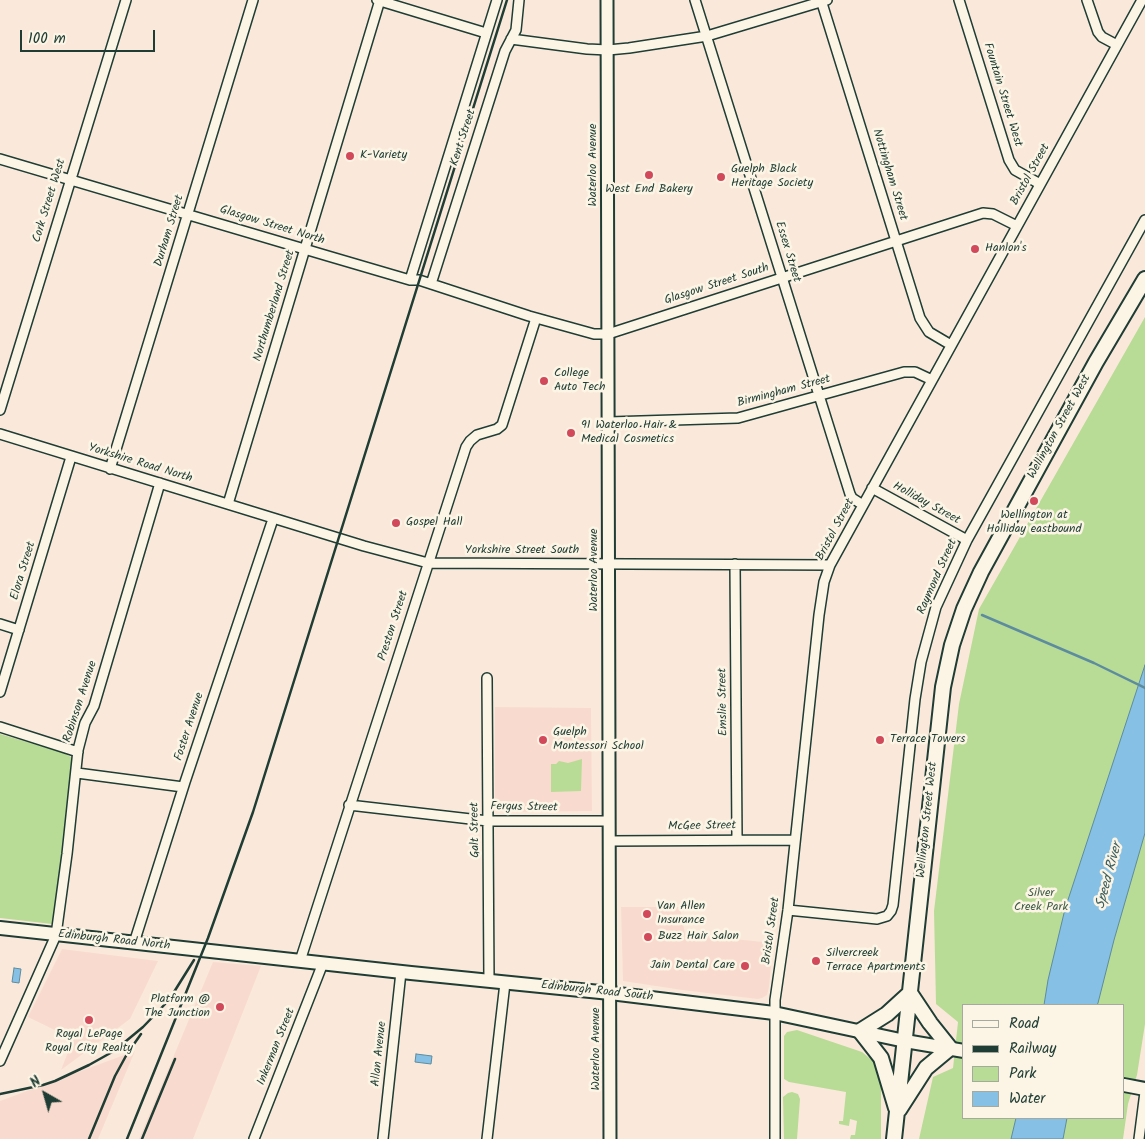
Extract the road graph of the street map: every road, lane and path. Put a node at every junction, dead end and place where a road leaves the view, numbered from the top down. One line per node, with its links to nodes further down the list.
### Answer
1 (126, 0): 18 (street, Cork Street West)
2 (253, 0): 20 (street, Durham Street)
3 (378, 0): 12 (street); 24 (street, Northumberland Street)
4 (497, 0): 12 (street, Kent Street)
5 (519, 0): 14 (street, Kent Street)
6 (607, 0): 16 (street, Waterloo Avenue)
7 (695, 0): 13 (street, Essex Street)
8 (959, 0): 19 (street, Fountain Street West)
9 (1087, 0): 15 (street)
10 (1142, 0): 15 (street, Bristol Street)
11 (824, 1): 13 (street); 23 (street, Nottingham Street)
12 (486, 33): 27 (street, Kent Street)
13 (707, 36): 16 (street); 25 (street, Essex Street)
14 (512, 39): 16 (street); 28 (street, Kent Street)
15 (1117, 45): 19 (street, Bristol Street)
16 (608, 50): 30 (street, Waterloo Avenue)
17 (0, 159): 18 (street, Glasgow Street North)
18 (70, 180): 20 (street, Glasgow Street North); 34 (street, Cork Street West)
19 (1040, 184): 22 (street, Bristol Street)
20 (188, 214): 24 (street, Glasgow Street North); 38 (street, Durham Street)
21 (1145, 220): 45 (street, Raymond Street)
22 (1017, 226): 23 (street, Glasgow Street South); 31 (street, Bristol Street)
23 (897, 241): 25 (street, Glasgow Street South); 31 (street, Nottingham Street)
24 (305, 249): 27 (street, Glasgow Street North); 41 (street, Northumberland Street)
25 (782, 277): 30 (street, Glasgow Street South); 33 (street, Essex Street)
26 (1145, 279): 75 (main road, Wellington Street West)
27 (410, 280): 28 (street, Glasgow Street North)
28 (431, 284): 29 (street, Glasgow Street North)
29 (536, 318): 30 (street, Glasgow Street South); 46 (street, Preston Street)
30 (608, 334): 35 (street, Waterloo Avenue)
31 (951, 345): 32 (street, Bristol Street)
32 (932, 380): 33 (street, Birmingham Street); 40 (street, Bristol Street)
33 (819, 396): 35 (street, Birmingham Street); 42 (street, Essex Street)
34 (0, 410)
35 (609, 422): 47 (street, Waterloo Avenue)
36 (0, 434): 37 (street, Yorkshire Road North)
37 (71, 457): 38 (street, Yorkshire Road North); 51 (street, Elora Street)
38 (110, 469): 39 (street, Yorkshire Road North)
39 (160, 483): 41 (street, Yorkshire Road North); 55 (street, Robinson Avenue)
40 (872, 488): 42 (street, Bristol Street); 45 (street, Holliday Street)
41 (228, 504): 43 (street, Yorkshire Road North)
42 (863, 505): 49 (street, Bristol Street)
43 (273, 519): 44 (street, Yorkshire Road North); 57 (street, Foster Avenue)
44 (339, 538): 46 (street, Yorkshire Street South)
45 (967, 540): 64 (street, Raymond Street)
46 (428, 563): 47 (street, Yorkshire Street South); 58 (street, Preston Street)
47 (609, 563): 48 (street, Yorkshire Street South); 60 (street, Waterloo Avenue)
48 (735, 564): 49 (street, Yorkshire Street South); 61 (street, Emslie Street)
49 (830, 566): 62 (street, Bristol Street)
50 (0, 624): 51 (street)
51 (19, 630): 53 (street, Elora Street)
52 (487, 678): 59 (street, Galt Street)
53 (0, 692)
54 (0, 727): 55 (street)
55 (78, 752): 56 (street, Robinson Avenue)
56 (77, 773): 57 (street); 66 (street, Robinson Avenue)
57 (184, 787): 67 (street, Foster Avenue)
58 (349, 805): 59 (street, Fergus Street); 69 (street, Preston Street)
59 (488, 821): 60 (street, Fergus Street); 72 (street, Galt Street)
60 (609, 821): 63 (street, Waterloo Avenue)
61 (738, 839): 62 (street, McGee Street); 63 (street, McGee Street)
62 (795, 840): 64 (street, Bristol Street)
63 (610, 841): 74 (street, Waterloo Avenue)
64 (788, 910): 76 (street, Bristol Street)
65 (0, 928): 66 (main road, Edinburgh Road North)
66 (56, 935): 67 (main road, Edinburgh Road North); 80 (street, Robinson Avenue)
67 (134, 943): 68 (main road, Edinburgh Road North)
68 (228, 953): 69 (main road, Edinburgh Road South)
69 (300, 961): 70 (main road, Edinburgh Road South)
70 (323, 963): 71 (main road, Edinburgh Road South); 84 (street, Inkerman Street)
71 (401, 972): 72 (main road, Edinburgh Road South); 85 (street, Allan Avenue)
72 (489, 981): 73 (main road, Edinburgh Road South)
73 (505, 983): 74 (main road, Edinburgh Road South); 86 (street)
74 (610, 993): 76 (main road, Edinburgh Road South); 87 (street, Waterloo Avenue)
75 (910, 993): 77 (main road); 78 (main road, Wellington Street West); 79 (main road)
76 (774, 1012): 77 (main road, Edinburgh Road South); 88 (street, Bristol Street)
77 (860, 1031): 78 (main road, Edinburgh Road South); 83 (main road)
78 (905, 1042): 79 (main road, Edinburgh Road South); 83 (main road, Wellington Street West)
79 (957, 1050): 83 (main road)
80 (0, 1061)
81 (1125, 1085): 82 (main road)
82 (1145, 1091): 90 (street)
83 (897, 1113): 89 (main road, Wellington Street West)
84 (254, 1139)
85 (383, 1139)
86 (487, 1139)
87 (610, 1139)
88 (775, 1139)
89 (894, 1139)
90 (1139, 1139)

